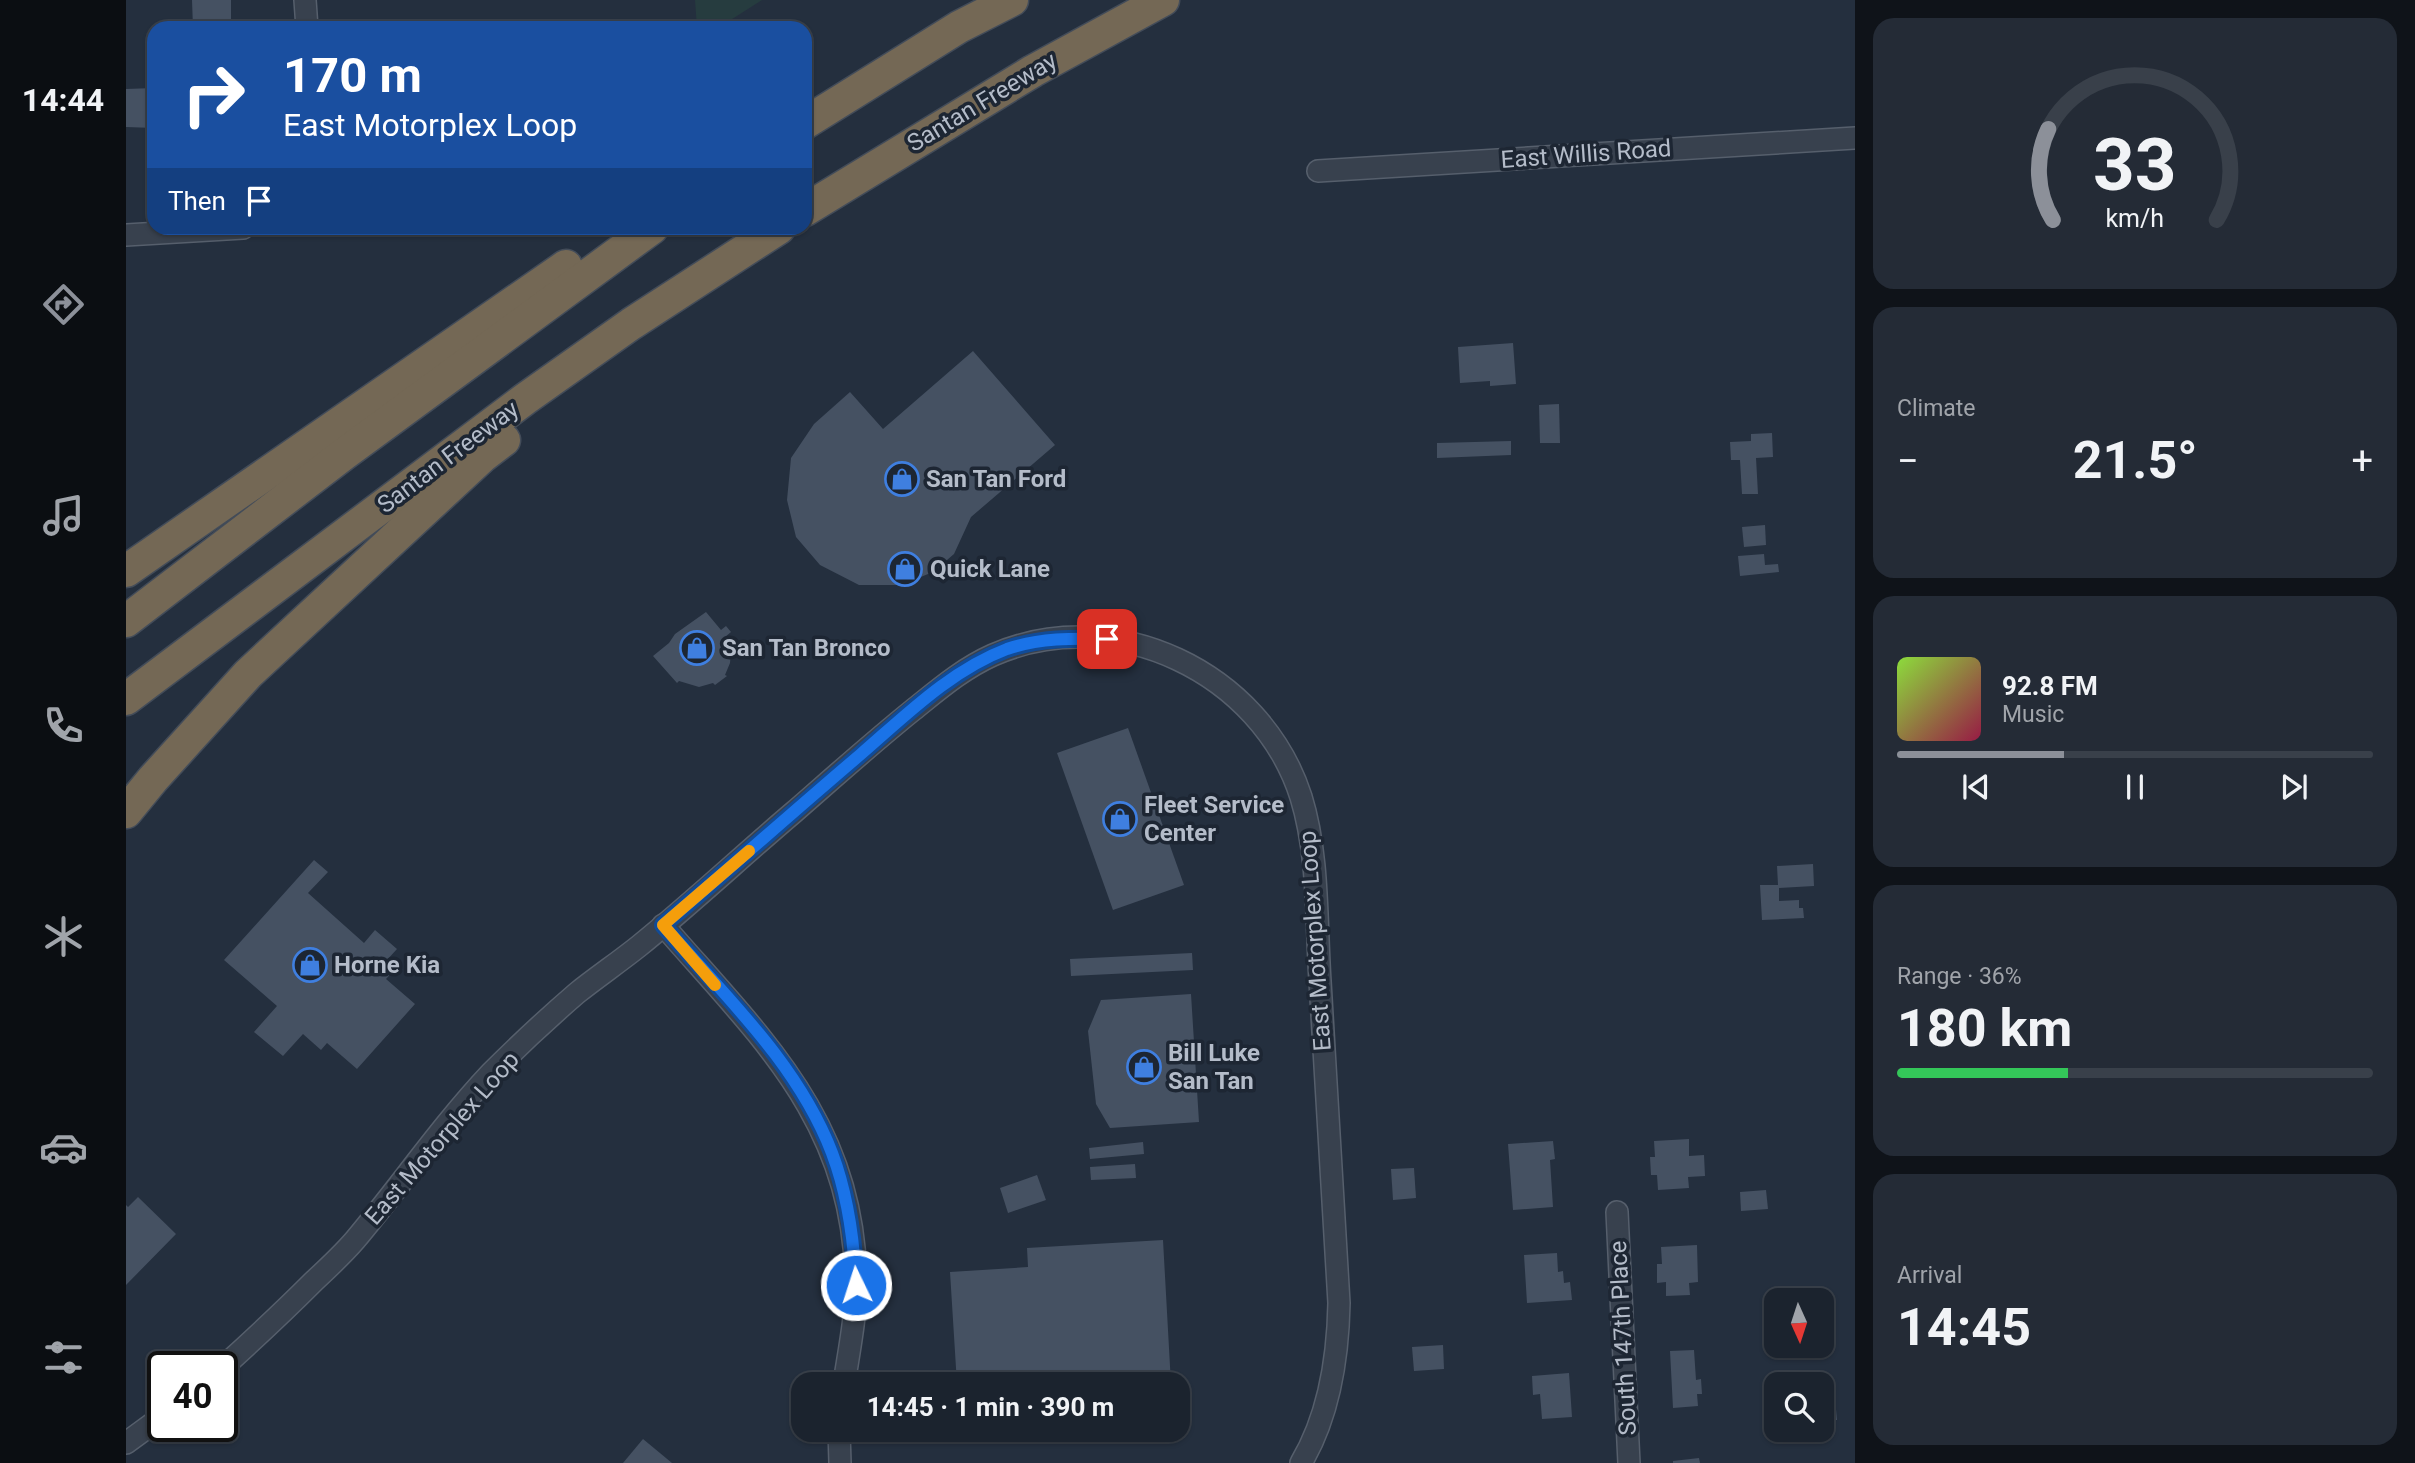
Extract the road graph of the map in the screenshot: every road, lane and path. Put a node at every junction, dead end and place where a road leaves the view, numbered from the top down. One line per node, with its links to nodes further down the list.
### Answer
1 (305, 0): 4 (street)
2 (1012, 0): 5 (highway)
3 (1163, 0): 8 (highway, Santan Freeway)
4 (306, 21)
5 (812, 119)
6 (1855, 138): 7 (street, East Willis Road)
7 (1318, 171)
8 (812, 206)
9 (147, 234): 10 (street)
10 (126, 235)
11 (617, 235): 15 (highway)
12 (642, 235): 16 (highway)
13 (768, 235): 14 (highway, Santan Freeway)
14 (631, 324): 17 (highway, Santan Freeway); 18 (highway)
15 (126, 571)
16 (126, 621)
17 (126, 699)
18 (126, 812)
19 (663, 925): 21 (street, East Motorplex Loop); 22 (street); 27 (street, East Motorplex Loop)
20 (1617, 1212): 28 (street, South 147th Place)
21 (238, 1353)
22 (846, 1372)
23 (147, 1428): 25 (street)
24 (839, 1442): 26 (street)
25 (126, 1443)
26 (839, 1463)
27 (1301, 1463)
28 (1629, 1463)

